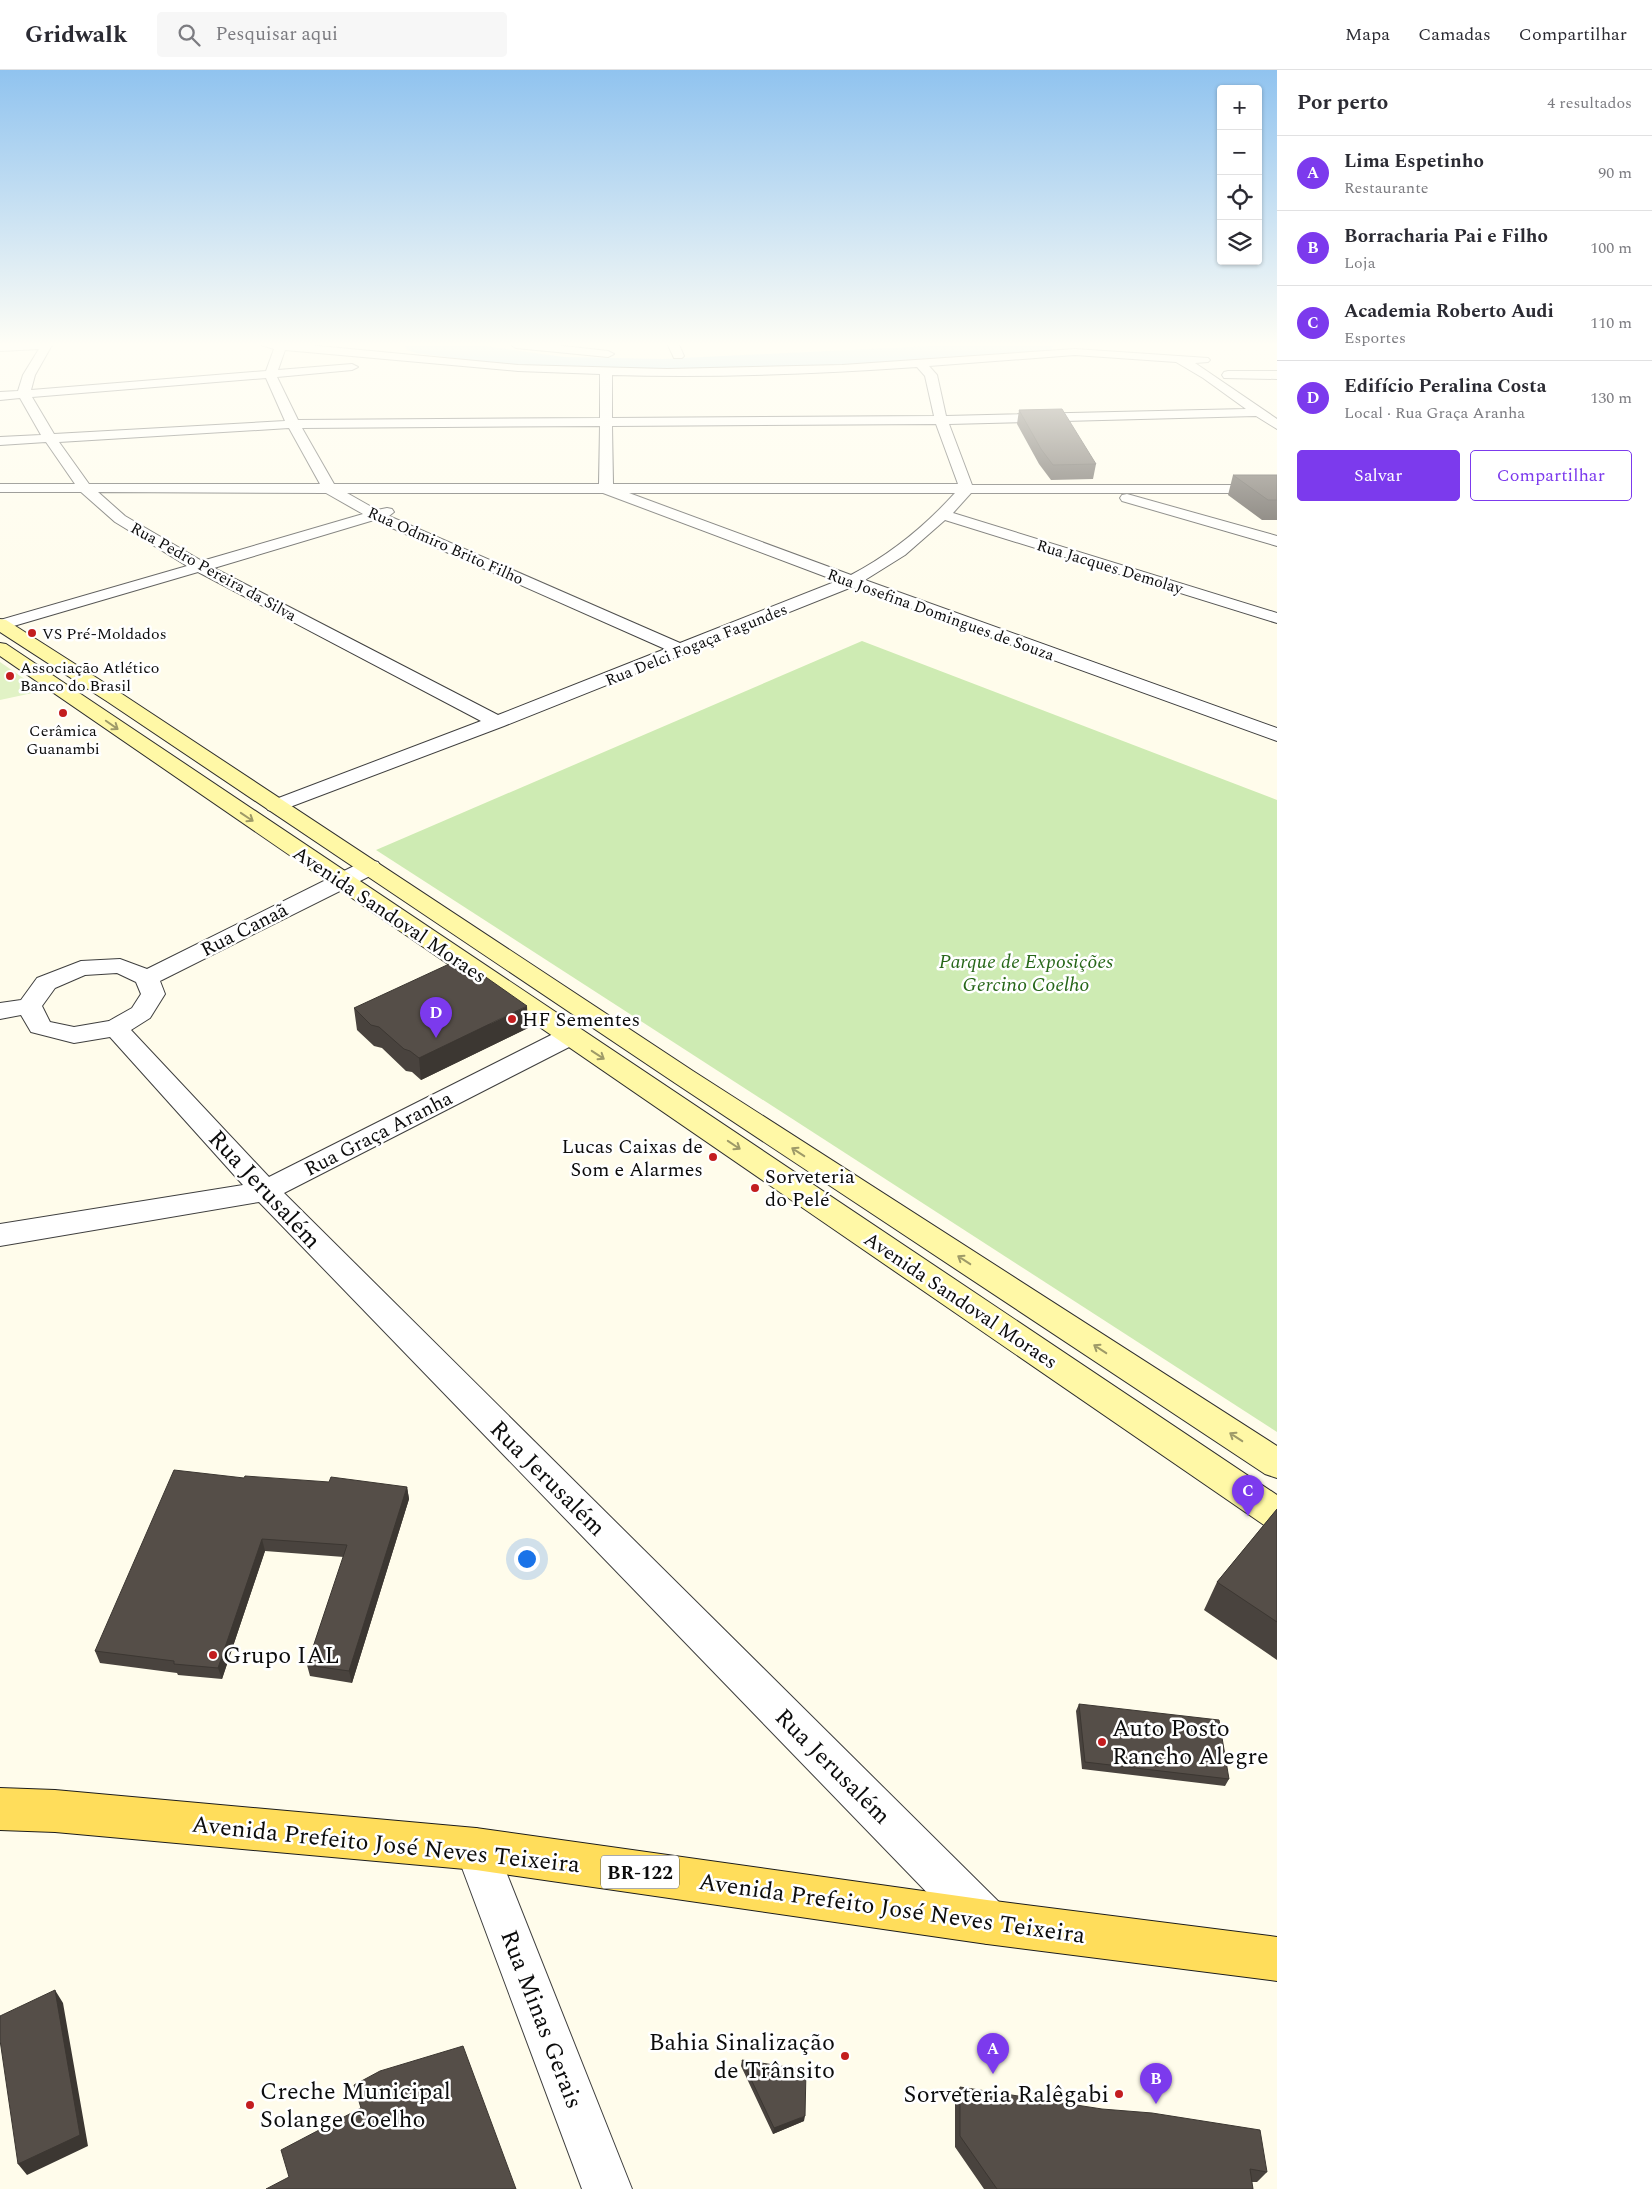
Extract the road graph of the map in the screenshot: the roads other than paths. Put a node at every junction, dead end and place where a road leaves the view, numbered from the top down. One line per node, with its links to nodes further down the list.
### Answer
1 (53, 444): 6 (street, Rua Pedro Pereira da Silva)
2 (304, 444): 7 (street, Rua Odmiro Brito Filho)
3 (606, 444): 9 (street)
4 (950, 444): 10 (street)
5 (0, 488): 6 (street)
6 (86, 488): 7 (street); 20 (street, Rua Pedro Pereira da Silva)
7 (329, 488): 8 (street); 18 (street, Rua Odmiro Brito Filho)
8 (465, 488): 9 (street); 14 (street)
9 (606, 489): 10 (street); 21 (street, Rua Josefina Domingues de Souza)
10 (967, 489): 11 (street); 17 (street, Rua Delci Fogaça Fagundes)
11 (1094, 489): 12 (street); 16 (street)
12 (1178, 489): 13 (street); 16 (street)
13 (1277, 489)
14 (420, 502)
15 (403, 507): 18 (street)
16 (1173, 511): 19 (street)
17 (944, 515): 21 (street, Rua Delci Fogaça Fagundes); 22 (street, Rua Jacques Demolay)
18 (376, 516): 20 (street); 25 (street, Rua Odmiro Brito Filho)
19 (1277, 541)
20 (202, 568): 23 (street); 28 (street, Rua Pedro Pereira da Silva)
21 (852, 582): 25 (street, Rua Delci Fogaça Fagundes); 29 (street, Rua Josefina Domingues de Souza)
22 (1277, 618)
23 (0, 624): 26 (main road, Avenida Sandoval Moraes)
24 (0, 648): 27 (main road, Avenida Sandoval Moraes)
25 (681, 650): 28 (street, Rua Delci Fogaça Fagundes)
26 (95, 685): 27 (main road); 30 (main road, Avenida Sandoval Moraes)
27 (69, 694): 32 (main road, Avenida Sandoval Moraes, one-way to 32)
28 (497, 722): 30 (street, Rua Delci Fogaça Fagundes)
29 (1277, 735)
30 (275, 806): 31 (main road, Avenida Sandoval Moraes)
31 (370, 867): 32 (street, Rua Canaã); 38 (main road, Avenida Sandoval Moraes)
32 (341, 880): 33 (street, Rua Canaã); 37 (main road, Avenida Sandoval Moraes)
33 (147, 978): 34 (street); 36 (street)
34 (29, 1006): 35 (street); 36 (street)
35 (0, 1011)
36 (116, 1028): 40 (street, Rua Jerusalém)
37 (570, 1036): 39 (main road, Avenida Sandoval Moraes, one-way to 39); 40 (street, Rua Graça Aranha)
38 (684, 1077): 39 (main road); 42 (main road, Avenida Sandoval Moraes, one-way to 38)
39 (658, 1094): 43 (main road, Avenida Sandoval Moraes, one-way to 43)
40 (264, 1191): 41 (street, Rua Graça Aranha); 46 (street, Rua Jerusalém)
41 (0, 1235)
42 (1277, 1464)
43 (1277, 1514)
44 (0, 1809): 45 (main road, Avenida Prefeito José Neves Teixeira / BR-122)
45 (476, 1849): 46 (main road, Avenida Prefeito José Neves Teixeira / BR-122); 48 (street, Rua Minas Gerais)
46 (987, 1922): 47 (main road, Avenida Prefeito José Neves Teixeira / BR-122)
47 (1277, 1959)
48 (607, 2189)

